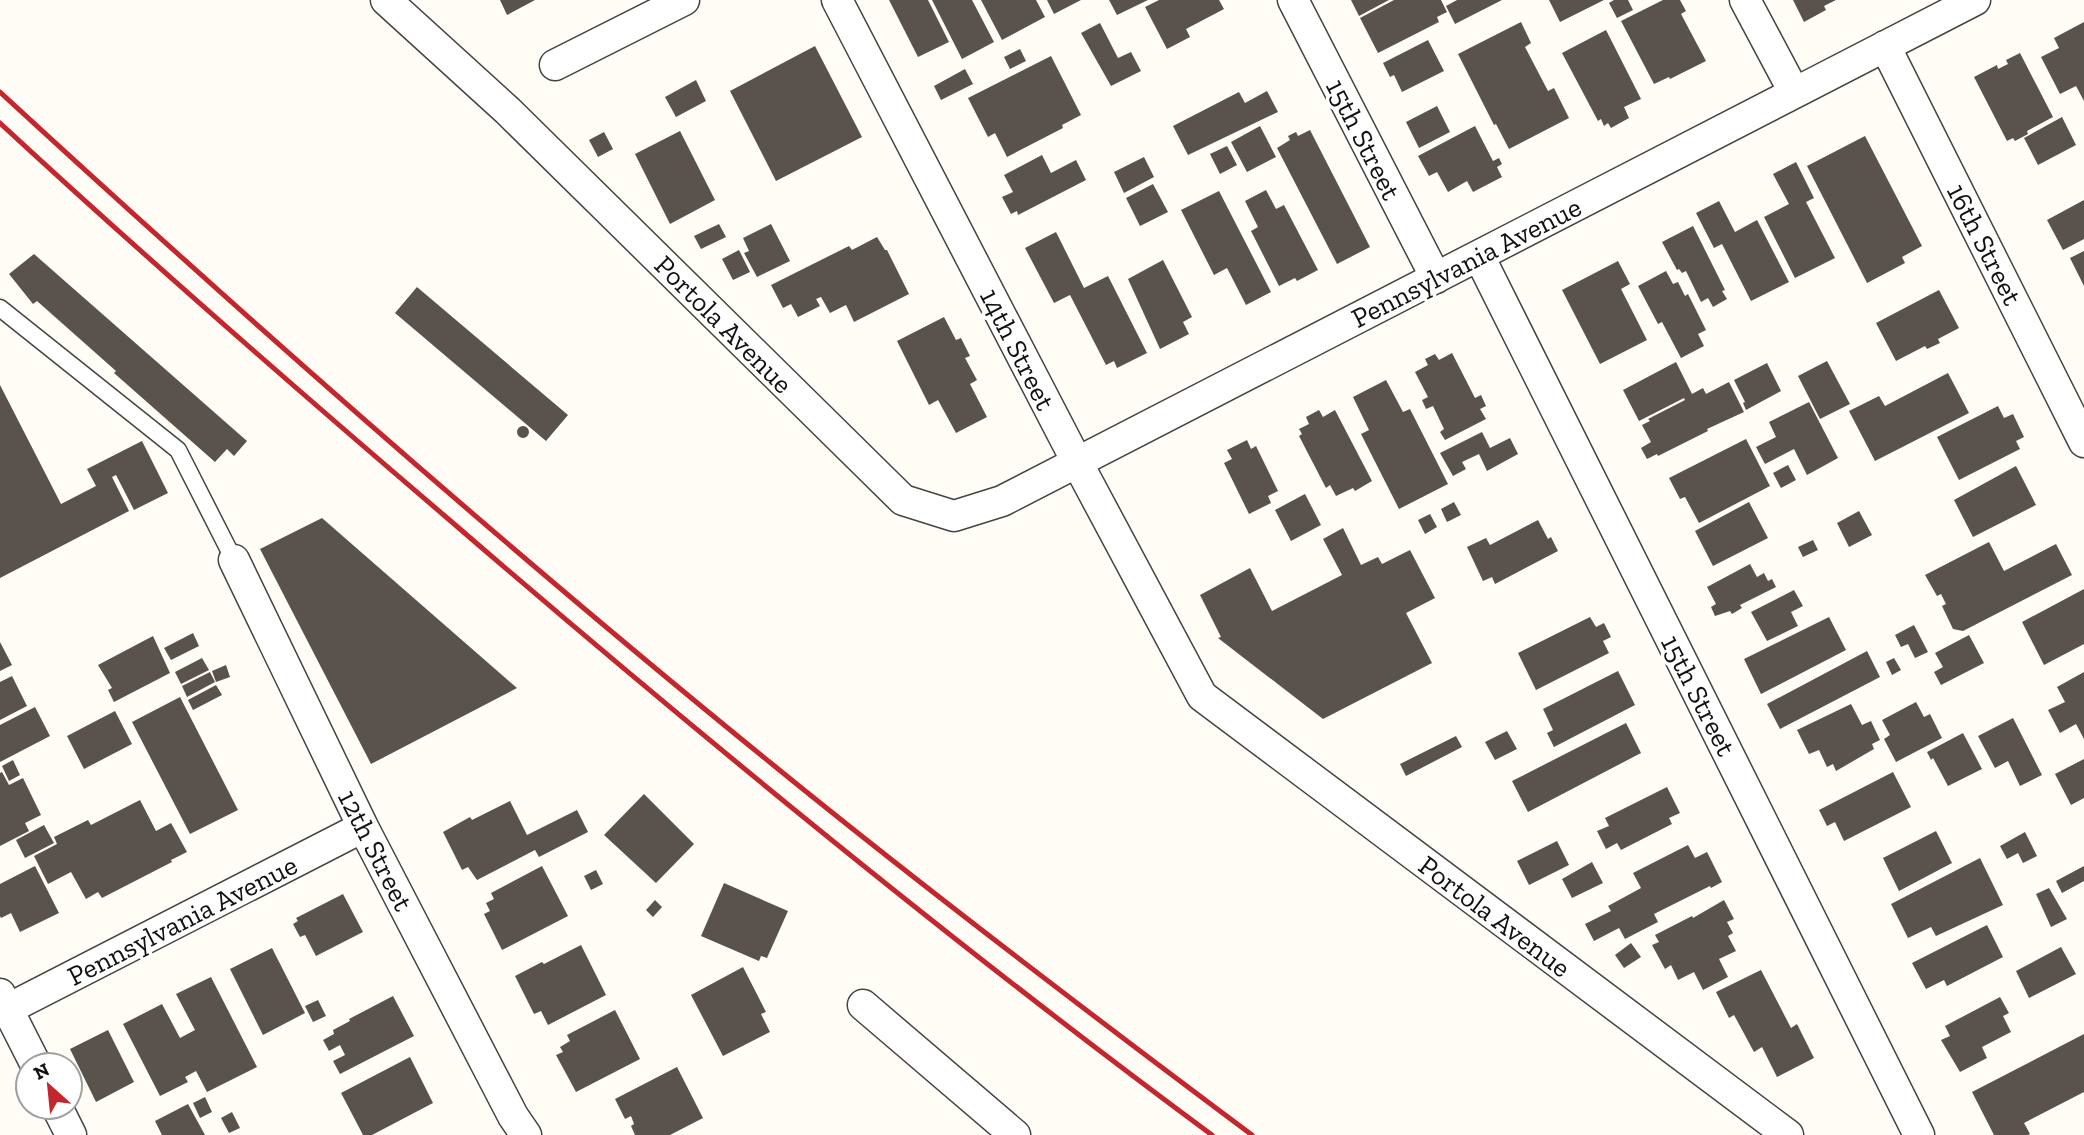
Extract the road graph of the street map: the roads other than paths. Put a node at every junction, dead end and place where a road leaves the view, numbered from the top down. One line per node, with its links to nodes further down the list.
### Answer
1 (386, 0): 15 (street, Portola Avenue)
2 (684, 0): 8 (street)
3 (837, 0): 14 (street, 14th Street)
4 (1293, 0): 11 (street, 15th Street)
5 (1745, 0): 9 (street)
6 (1975, 0): 7 (street, Pennsylvania Avenue)
7 (1885, 46): 9 (street, Pennsylvania Avenue); 13 (street, 16th Street)
8 (555, 65)
9 (1794, 92): 10 (street, Pennsylvania Avenue)
10 (1479, 256): 11 (street, Pennsylvania Avenue); 25 (street, 15th Street)
11 (1436, 278): 14 (street, Pennsylvania Avenue)
12 (0, 308): 16 (lane)
13 (2084, 442)
14 (1077, 462): 15 (street, Pennsylvania Avenue); 17 (street, 14th Street)
15 (954, 516)
16 (234, 560): 18 (street, 12th Street)
17 (1202, 696): 24 (street, Portola Avenue)
18 (363, 827): 19 (street, Pennsylvania Avenue); 22 (street, 12th Street)
19 (3, 1005): 21 (street)
20 (863, 1005): 23 (street)
21 (28, 1051)
22 (526, 1135)
23 (1015, 1135)
24 (1788, 1135)
25 (1919, 1135)

